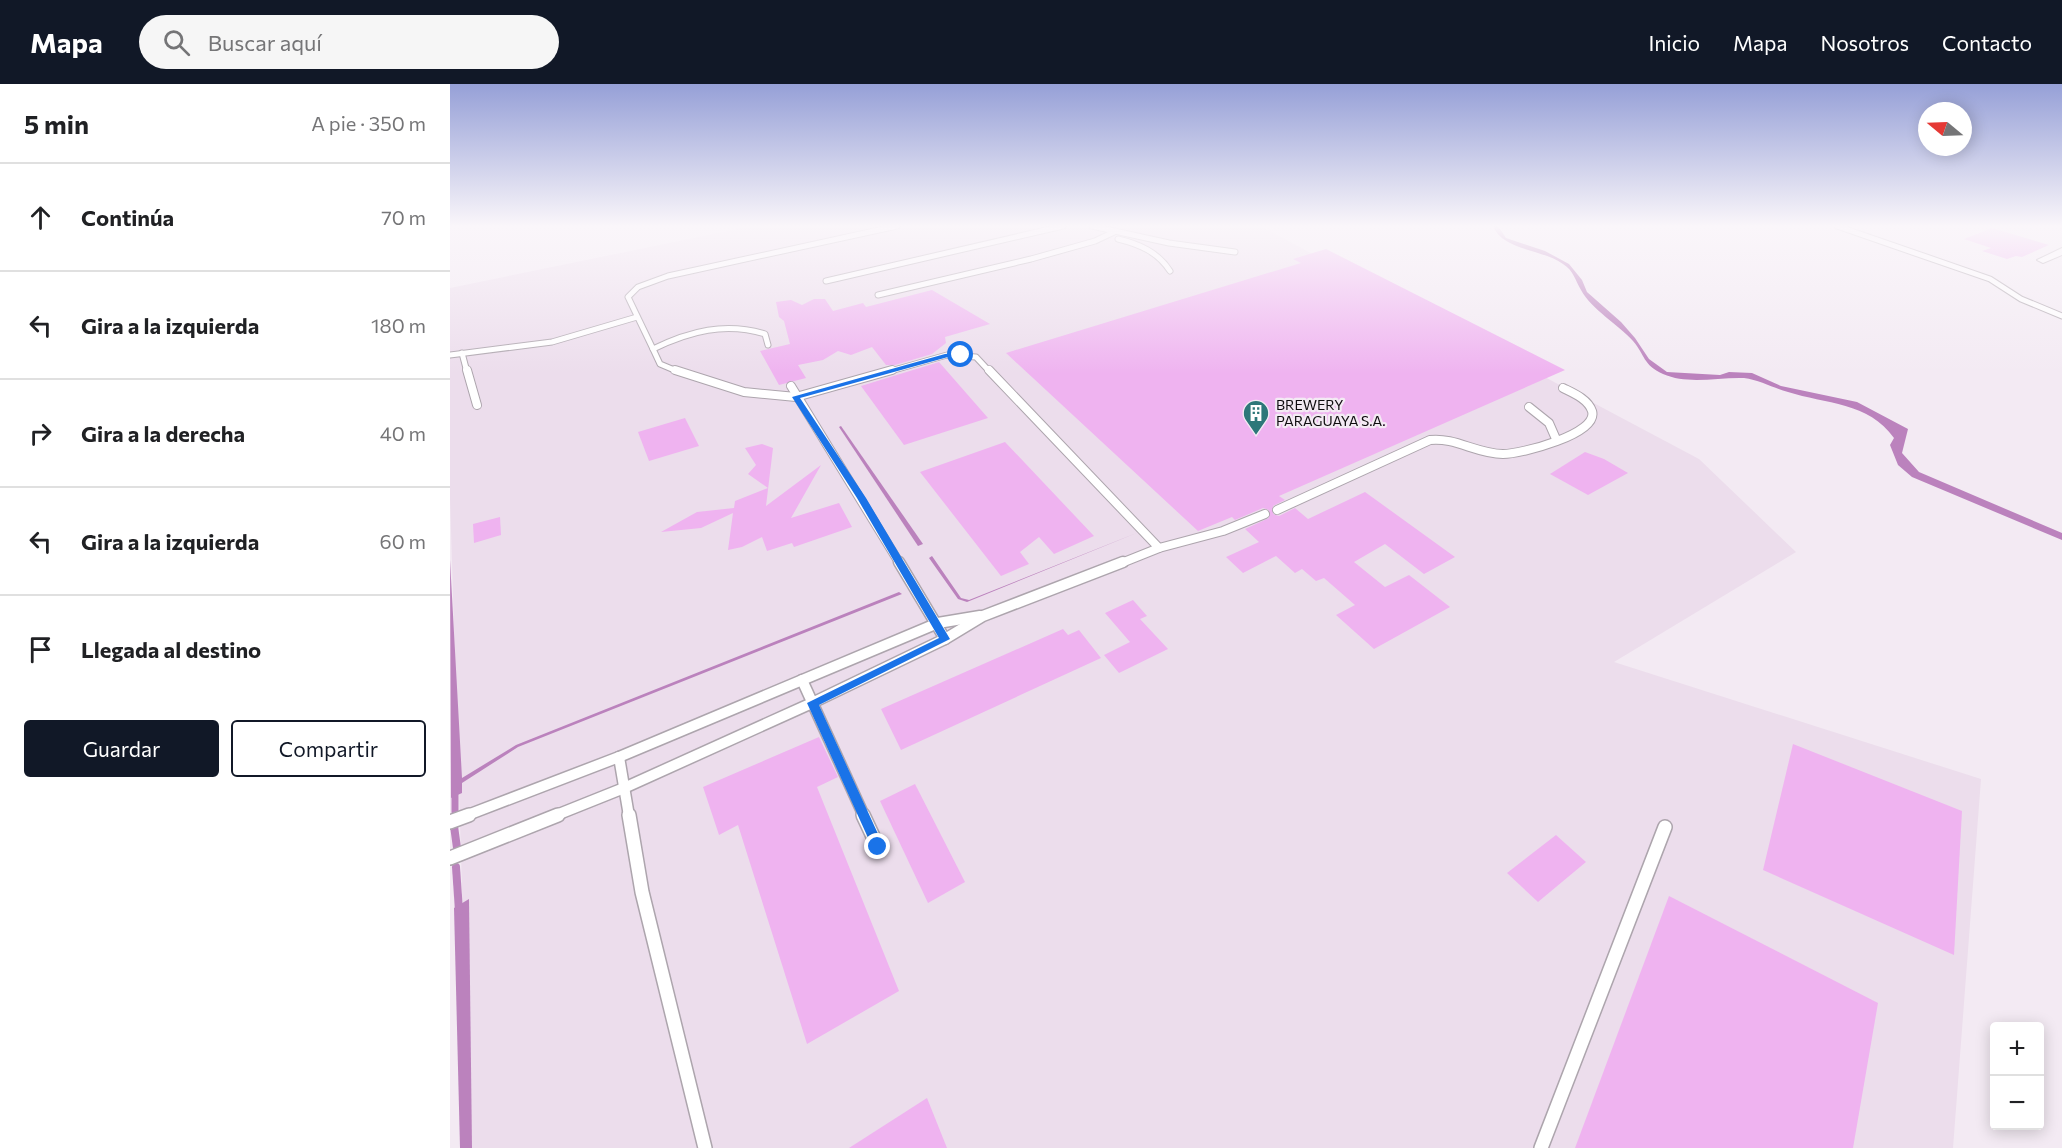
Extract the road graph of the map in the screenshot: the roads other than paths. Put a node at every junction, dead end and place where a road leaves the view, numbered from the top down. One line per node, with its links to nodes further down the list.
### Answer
1 (677, 276): 8 (lane)
2 (849, 276): 5 (lane)
3 (960, 276): 6 (lane)
4 (1981, 276): 7 (lane)
5 (826, 281)
6 (878, 295)
7 (2062, 316)
8 (637, 317): 10 (lane); 11 (lane)
9 (768, 345): 10 (lane)
10 (653, 349): 15 (lane)
11 (462, 353): 12 (lane); 16 (lane)
12 (450, 355)
13 (791, 386): 15 (lane)
14 (1563, 388): 18 (lane)
15 (796, 397): 21 (lane); 23 (lane)
16 (477, 405)
17 (1529, 407): 18 (lane)
18 (1556, 440): 19 (lane)
19 (1277, 510)
20 (1265, 514): 21 (lane)
21 (1159, 548): 22 (lane)
22 (983, 616): 23 (lane); 24 (lane)
23 (938, 623): 24 (lane); 25 (lane)
24 (945, 639): 26 (lane)
25 (801, 680): 26 (lane); 27 (lane)
26 (812, 703): 28 (lane); 31 (lane)
27 (619, 757): 28 (lane); 29 (lane)
28 (624, 788): 32 (lane); 33 (lane)
29 (450, 822)
30 (1665, 827): 34 (lane)
31 (878, 847)
32 (450, 858)
33 (705, 1148)
34 (1540, 1148)

